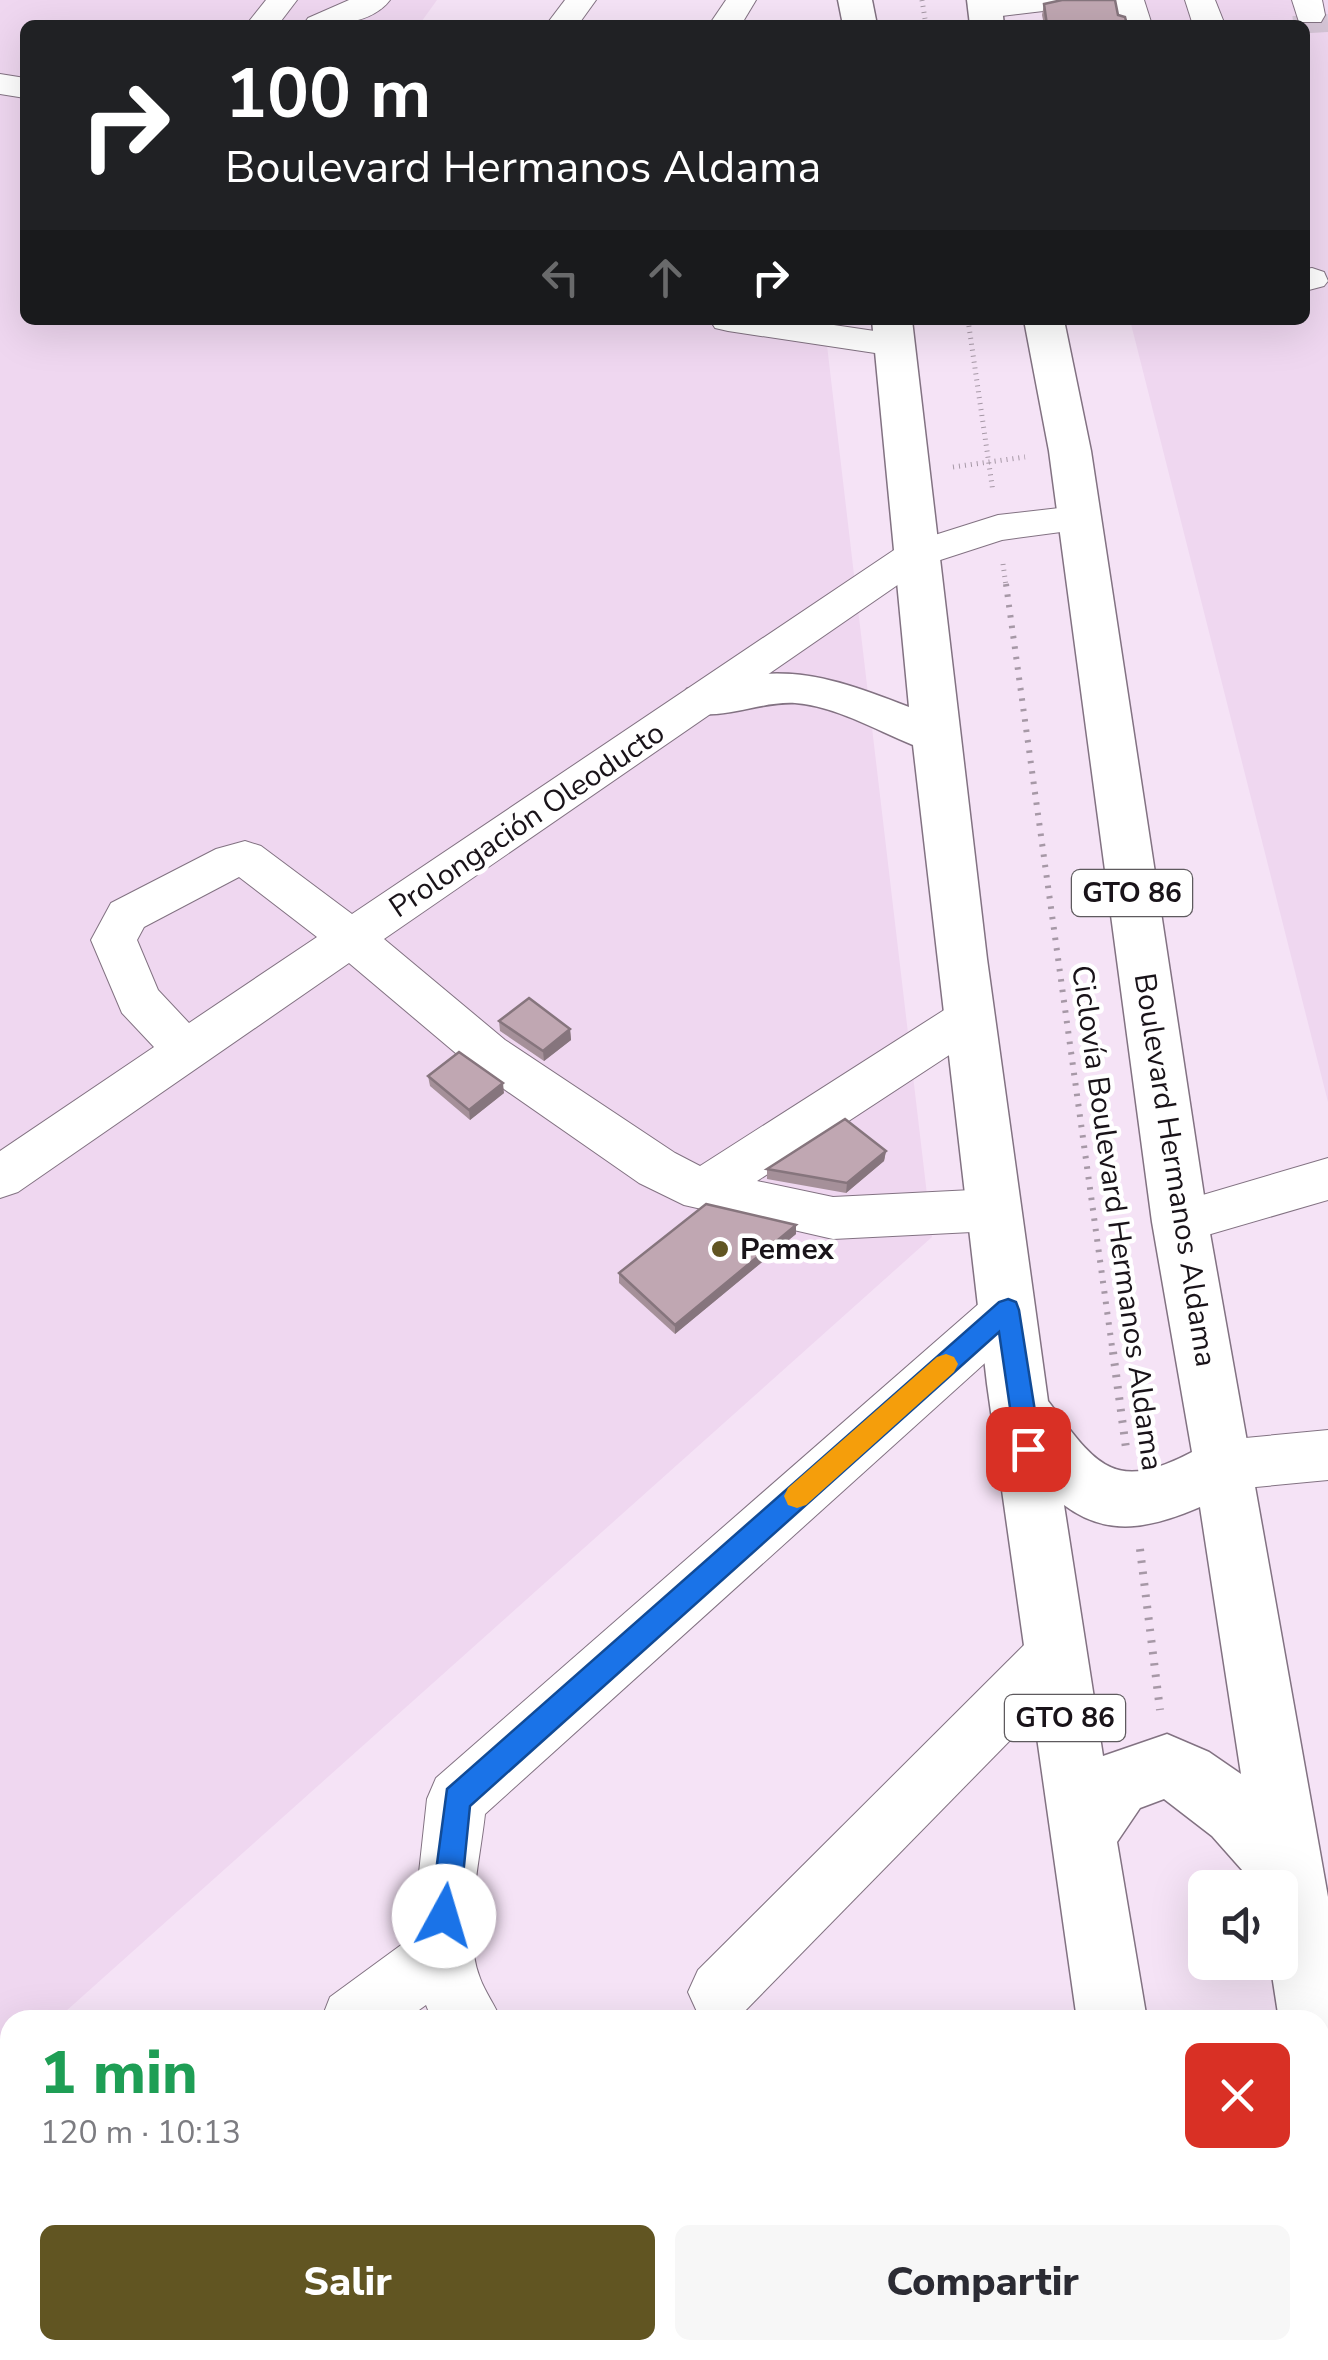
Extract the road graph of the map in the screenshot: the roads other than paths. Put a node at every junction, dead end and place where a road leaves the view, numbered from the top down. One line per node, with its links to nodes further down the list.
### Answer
1 (282, 0): 6 (street)
2 (375, 0): 7 (street)
3 (582, 0): 8 (street)
4 (1060, 0): 5 (street)
5 (985, 11)
6 (266, 20)
7 (330, 20)
8 (566, 20)
9 (791, 325): 11 (street)
10 (1045, 325): 12 (main road, Boulevard Hermanos Aldama / GTO 86)
11 (893, 333): 13 (main road, GTO 86)
12 (1077, 519): 13 (street, Prolongación Oleoducto); 23 (main road, Boulevard Hermanos Aldama / GTO 86)
13 (914, 555): 14 (street, Prolongación Oleoducto); 15 (main road, GTO 86)
14 (703, 700): 15 (main road); 16 (street, Prolongación Oleoducto)
15 (934, 736): 17 (main road, GTO 86)
16 (352, 939): 18 (street, Prolongación Oleoducto); 18 (street); 21 (street)
17 (969, 1018): 21 (street); 22 (main road, GTO 86)
18 (186, 1052): 19 (street, Prolongación Oleoducto)
19 (0, 1177)
20 (1328, 1178): 23 (street)
21 (702, 1190): 22 (street)
22 (992, 1210): 24 (main road, GTO 86)
23 (1180, 1222): 27 (main road, Boulevard Hermanos Aldama / GTO 86)
24 (1008, 1310): 25 (main road, GTO 86); 31 (street)
25 (1024, 1415): 27 (main road); 28 (main road, GTO 86)
26 (1328, 1455): 27 (street)
27 (1224, 1465): 30 (main road, Boulevard Hermanos Aldama / GTO 86)
28 (1056, 1653): 29 (main road, GTO 86); 32 (street)
29 (1082, 1835): 30 (main road); 35 (main road, GTO 86)
30 (1305, 1888): 36 (main road, Boulevard Hermanos Aldama / GTO 86)
31 (440, 1954): 33 (street); 34 (street)
32 (720, 1992)
33 (366, 2010)
34 (460, 2010)
35 (1110, 2010)
36 (1313, 2010)

